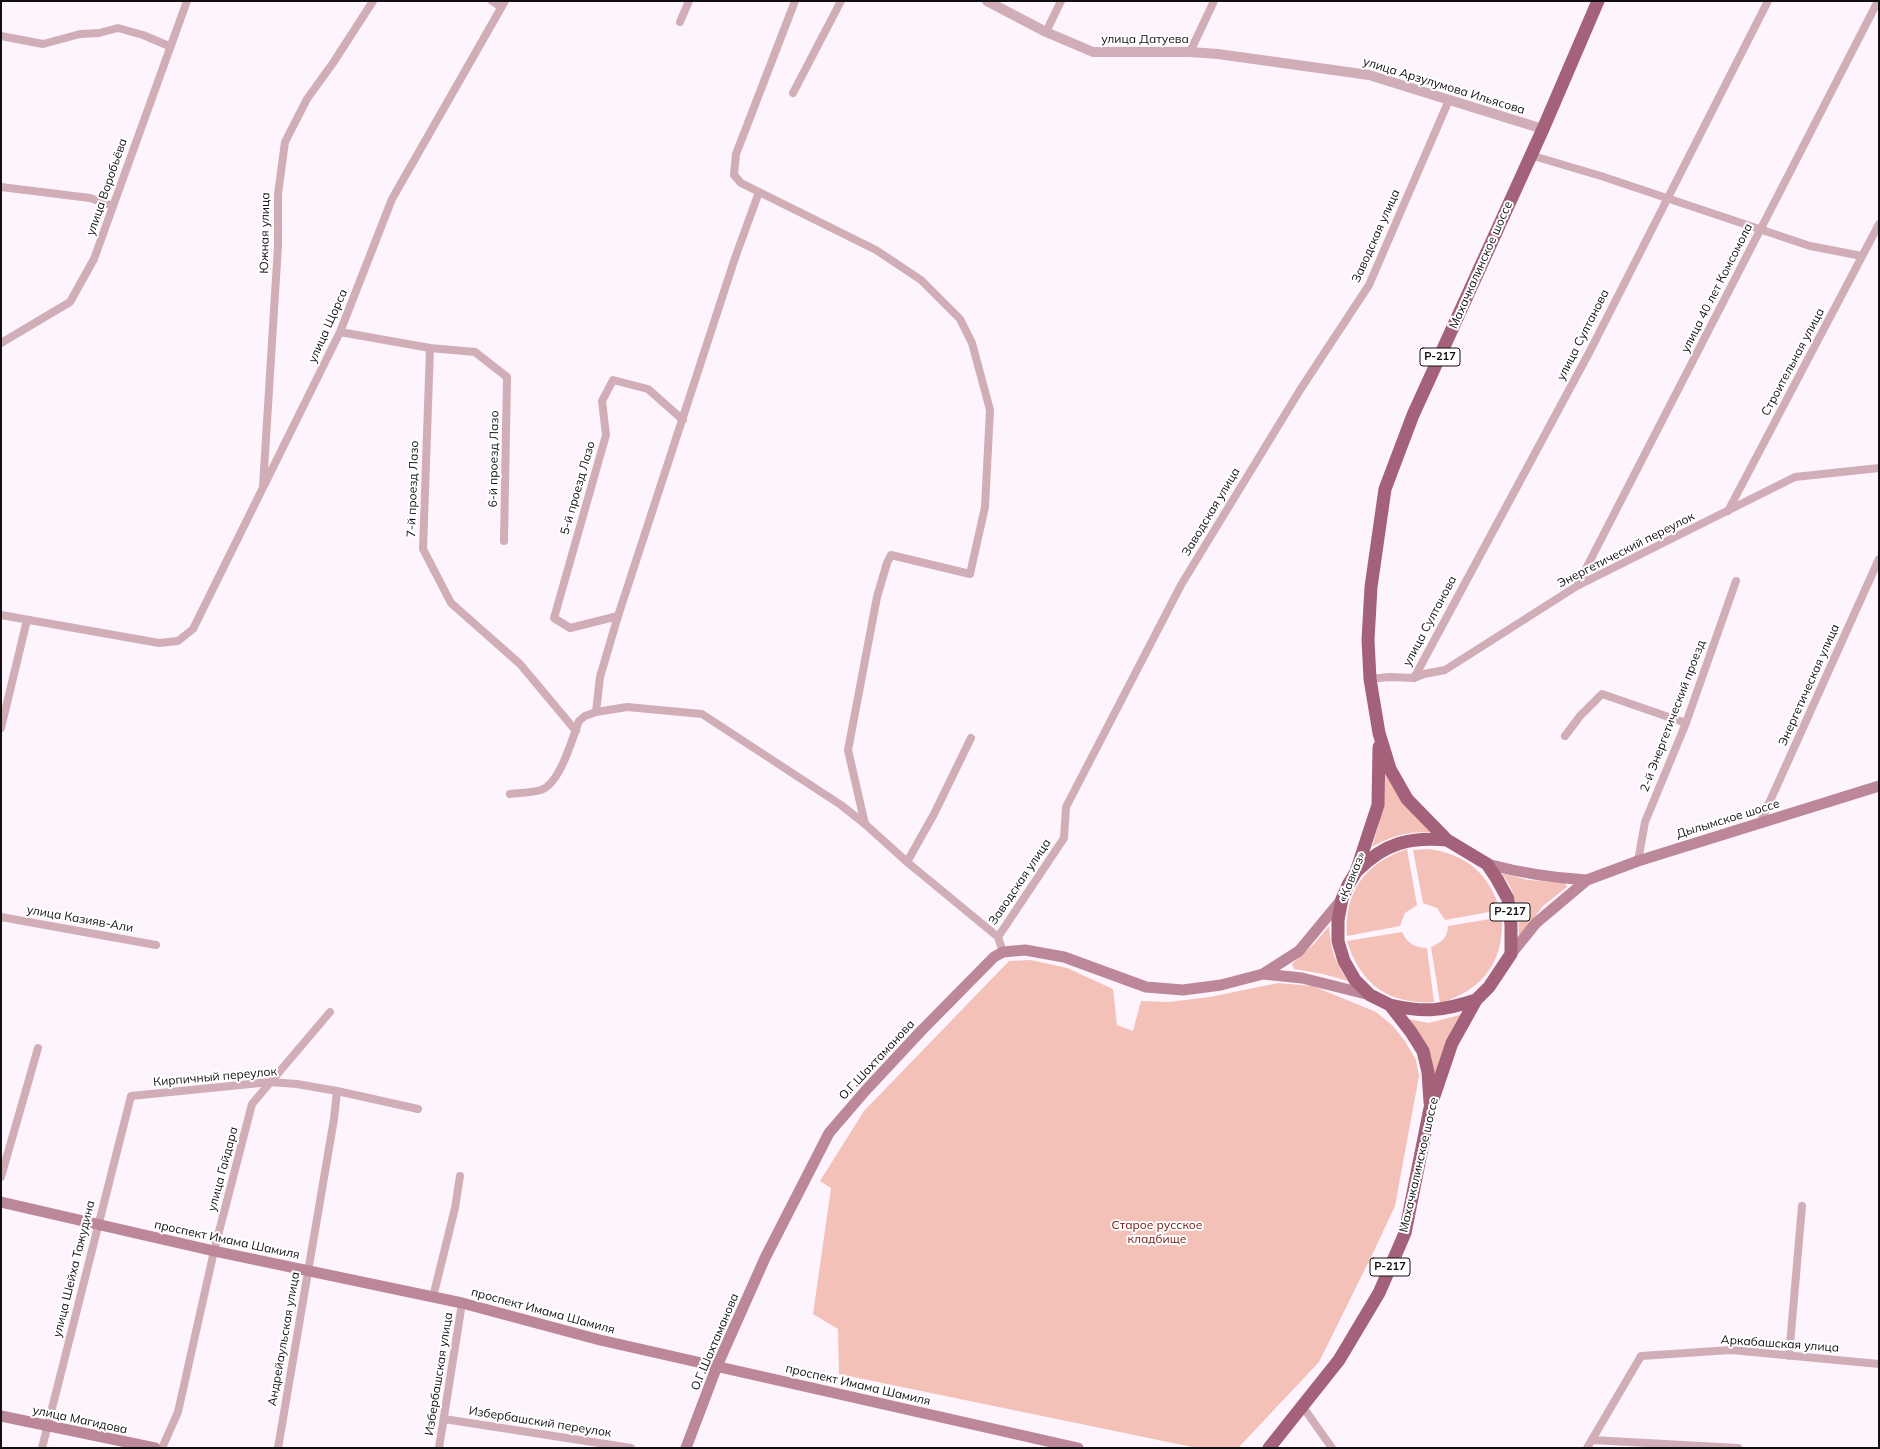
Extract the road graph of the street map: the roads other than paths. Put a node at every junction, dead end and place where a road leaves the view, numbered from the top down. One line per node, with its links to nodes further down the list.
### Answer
1 (187, 1): 17 (street, улица Воробьёва)
2 (373, 1): 36 (street, Южная улица)
3 (492, 1): 13 (street)
4 (689, 1): 14 (street)
5 (795, 1): 25 (street)
6 (841, 1): 20 (street)
7 (987, 1): 15 (street, улица Датуева)
8 (1061, 1): 15 (street)
9 (1214, 1): 18 (street)
10 (1598, 1): 22 (highway, Махачкалинское шоссе / Р-217)
11 (1768, 1): 26 (street, улица Султанова)
12 (1878, 1): 29 (street, улица 40 лет Комсомола)
13 (503, 4): 31 (street, улица Щорса)
14 (680, 22)
15 (1046, 32): 18 (street, улица Датуева)
16 (1, 36): 17 (street)
17 (169, 46): 27 (street, улица Воробьёва)
18 (1190, 52): 19 (street, улица Датуева)
19 (1218, 54): 21 (street, улица Арзулумова Ильясова)
20 (793, 93)
21 (1450, 100): 22 (street, улица Арзулумова Ильясова); 66 (street, Заводская улица)
22 (1543, 129): 23 (highway, Махачкалинское шоссе / Р-217)
23 (1530, 155): 26 (street); 46 (highway, Махачкалинское шоссе / Р-217)
24 (1, 187): 27 (street)
25 (759, 192): 34 (street); 57 (street)
26 (1667, 198): 29 (street); 45 (street, улица Султанова)
27 (113, 206): 32 (street, улица Воробьёва)
28 (1879, 224): 30 (street, Строительная улица)
29 (1760, 230): 30 (street); 41 (street, улица 40 лет Комсомола)
30 (1862, 256): 37 (street, Строительная улица)
31 (340, 332): 33 (street); 36 (street, улица Щорса)
32 (1, 343)
33 (430, 348): 38 (street, 6-й проезд Лазо); 50 (street, 7-й проезд Лазо)
34 (683, 420): 43 (street); 43 (street, 5-й проезд Лазо)
35 (1879, 468): 37 (street, Энергетический переулок)
36 (263, 490): 44 (street, улица Щорса)
37 (1728, 511): 41 (street, Энергетический переулок)
38 (504, 541)
39 (1879, 559): 56 (street, Энергетическая улица)
40 (1736, 581): 48 (street, 2-й Энергетический проезд)
41 (1577, 586): 45 (street, Энергетический переулок)
42 (1, 615): 44 (street, улица Щорса)
43 (618, 616): 47 (street)
44 (27, 620): 49 (street)
45 (1414, 678): 46 (street, Энергетический переулок)
46 (1370, 679): 51 (highway, Махачкалинское шоссе / Р-217)
47 (596, 712): 50 (street); 57 (street)
48 (1686, 723): 52 (street); 59 (street, 2-й Энергетический проезд)
49 (1, 728)
50 (576, 731): 55 (street)
51 (1379, 733): 58 (highway, Махачкалинское шоссе / Р-217); 62 (highway, «Кавказ» / Р-217)
52 (1565, 736)
53 (971, 738): 60 (street)
54 (1879, 786): 56 (main road, Дылымское шоссе)
55 (510, 794)
56 (1761, 821): 59 (main road, Дылымское шоссе)
57 (865, 824): 60 (street)
58 (1447, 840): 61 (highway, Махачкалинское шоссе / Р-217); 62 (highway, Р-217)
59 (1638, 861): 63 (main road, Дылымское шоссе)
60 (907, 862): 66 (street)
61 (1487, 864): 63 (main road, Р-217); 69 (highway, Махачкалинское шоссе / Р-217)
62 (1356, 872): 64 (highway, «Кавказ» / Р-217)
63 (1587, 880): 69 (main road, Р-217)
64 (1342, 899): 70 (main road, Р-217); 71 (highway, «Кавказ» / Р-217)
65 (1, 917): 67 (street, улица Казияв-Али)
66 (998, 937): 68 (street)
67 (156, 944)
68 (1003, 952): 70 (main road); 92 (main road, О.Г.Шахтаманова)
69 (1511, 954): 72 (highway, Махачкалинское шоссе / Р-217)
70 (1263, 974): 71 (main road, Р-217)
71 (1370, 995): 73 (highway, «Кавказ» / Р-217)
72 (1476, 1000): 73 (highway, Р-217); 79 (highway, Махачкалинское шоссе / Р-217)
73 (1390, 1005): 79 (highway, «Кавказ» / Р-217)
74 (330, 1012): 76 (street, улица Гайдара)
75 (38, 1048): 82 (street)
76 (270, 1082): 77 (street, Кирпичный переулок); 78 (street, Кирпичный переулок); 86 (street, улица Гайдара)
77 (337, 1091): 80 (street, Кирпичный переулок); 87 (street, Андрейаульская улица)
78 (131, 1096): 85 (street, улица Шейха Тажудина)
79 (1430, 1108): 93 (highway, Махачкалинское шоссе / Р-217)
80 (418, 1109)
81 (460, 1176): 88 (street, Избербашская улица)
82 (1, 1177)
83 (1, 1202): 85 (main road, проспект Имама Шамиля)
84 (1802, 1206): 90 (street)
85 (97, 1225): 86 (main road, проспект Имама Шамиля); 96 (street, улица Шейха Тажудина)
86 (214, 1251): 87 (main road, проспект Имама Шамиля); 100 (street, улица Гайдара)
87 (308, 1270): 88 (main road, проспект Имама Шамиля); 101 (street, Андрейаульская улица)
88 (433, 1297): 89 (main road, проспект Имама Шамиля)
89 (462, 1303): 92 (main road, проспект Имама Шамиля); 95 (street, Избербашская улица)
90 (1789, 1356): 91 (street, Аркабашская улица); 97 (street, Аркабашская улица)
91 (1879, 1364)
92 (717, 1366): 104 (main road, О.Г.Шахтаманова); 105 (main road, проспект Имама Шамиля)
93 (1303, 1407): 106 (highway, Махачкалинское шоссе / Р-217); 107 (street)
94 (1, 1416): 96 (main road, улица Магидова)
95 (444, 1420): 102 (street, Избербашская улица); 103 (street, Избербашский переулок)
96 (48, 1426): 98 (street, улица Шейха Тажудина); 99 (main road, улица Магидова)
97 (1592, 1440): 108 (street, Аркабашская улица); 109 (street)
98 (42, 1448)
99 (155, 1448)
100 (162, 1448)
101 (278, 1448)
102 (439, 1448)
103 (631, 1448)
104 (686, 1448)
105 (1078, 1448)
106 (1270, 1448)
107 (1332, 1448)
108 (1587, 1448)
109 (1738, 1448)

